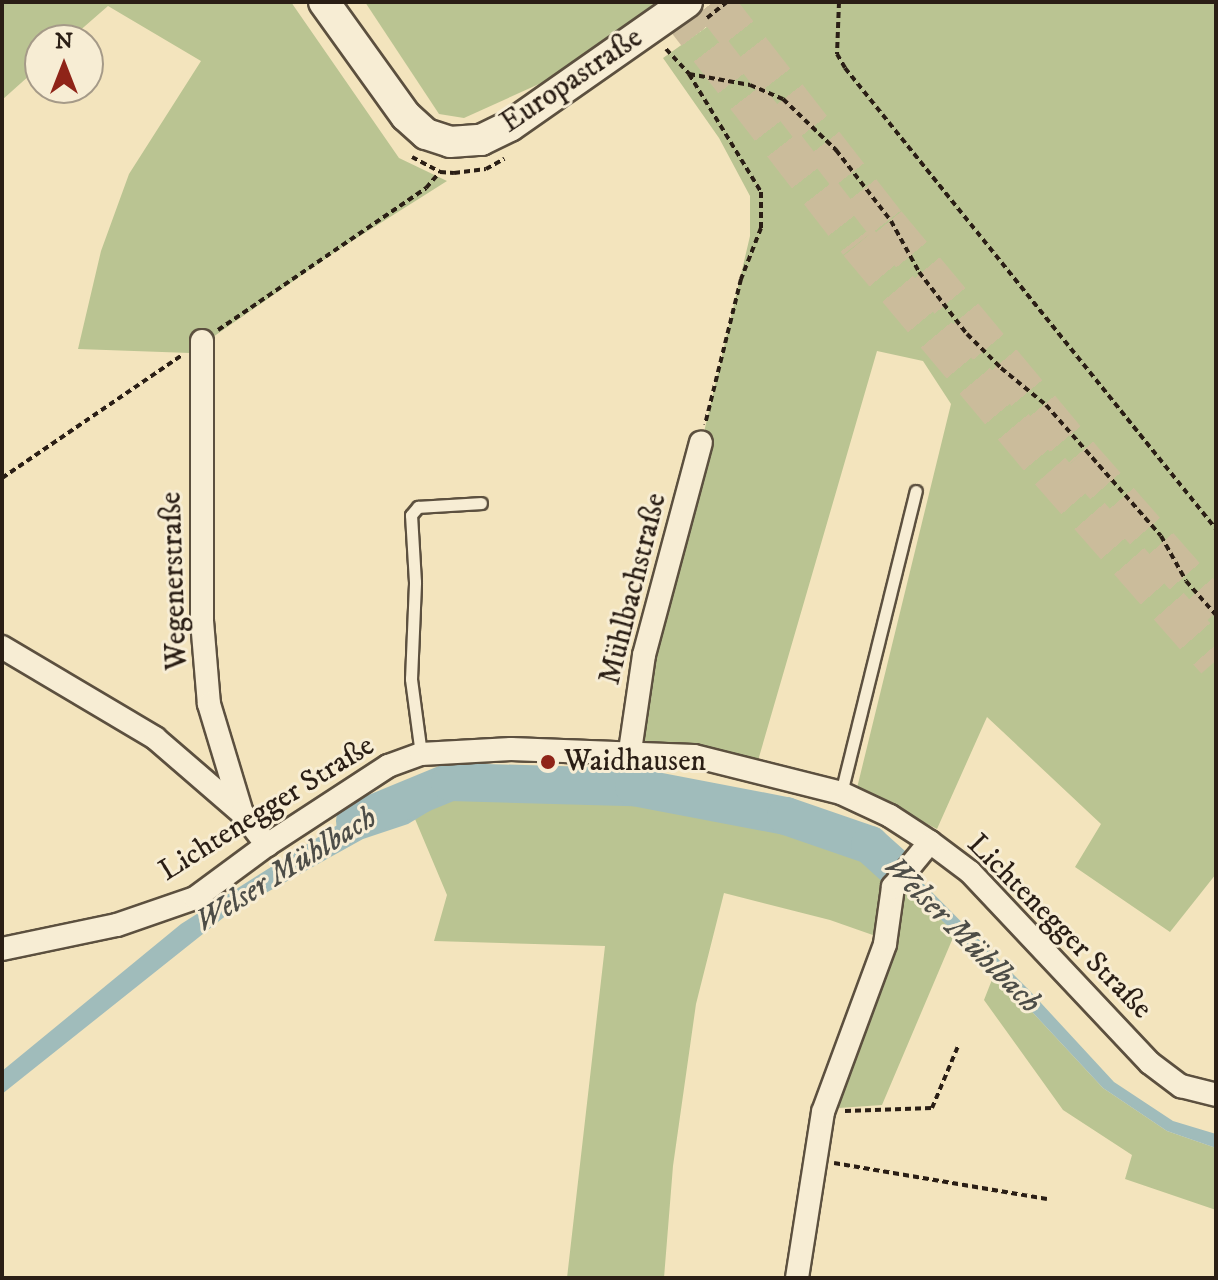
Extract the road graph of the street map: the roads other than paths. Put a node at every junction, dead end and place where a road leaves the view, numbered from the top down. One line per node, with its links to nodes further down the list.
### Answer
1 (324, 2): 2 (street, Europastraße)
2 (687, 2)
3 (202, 341): 11 (street, Wegenerstraße)
4 (701, 443): 8 (street, Mühlbachstraße)
5 (916, 491): 10 (lane)
6 (481, 503): 9 (lane)
7 (2, 647): 11 (street)
8 (630, 751): 9 (street, Lichtenegger Straße); 10 (street, Lichtenegger Straße)
9 (421, 754): 13 (street, Lichtenegger Straße)
10 (841, 793): 12 (street, Lichtenegger Straße)
11 (242, 813): 13 (street)
12 (930, 842): 15 (street, Lichtenegger Straße); 16 (street)
13 (267, 845): 14 (street, Lichtenegger Straße)
14 (2, 949)
15 (1216, 1095)
16 (797, 1278)

